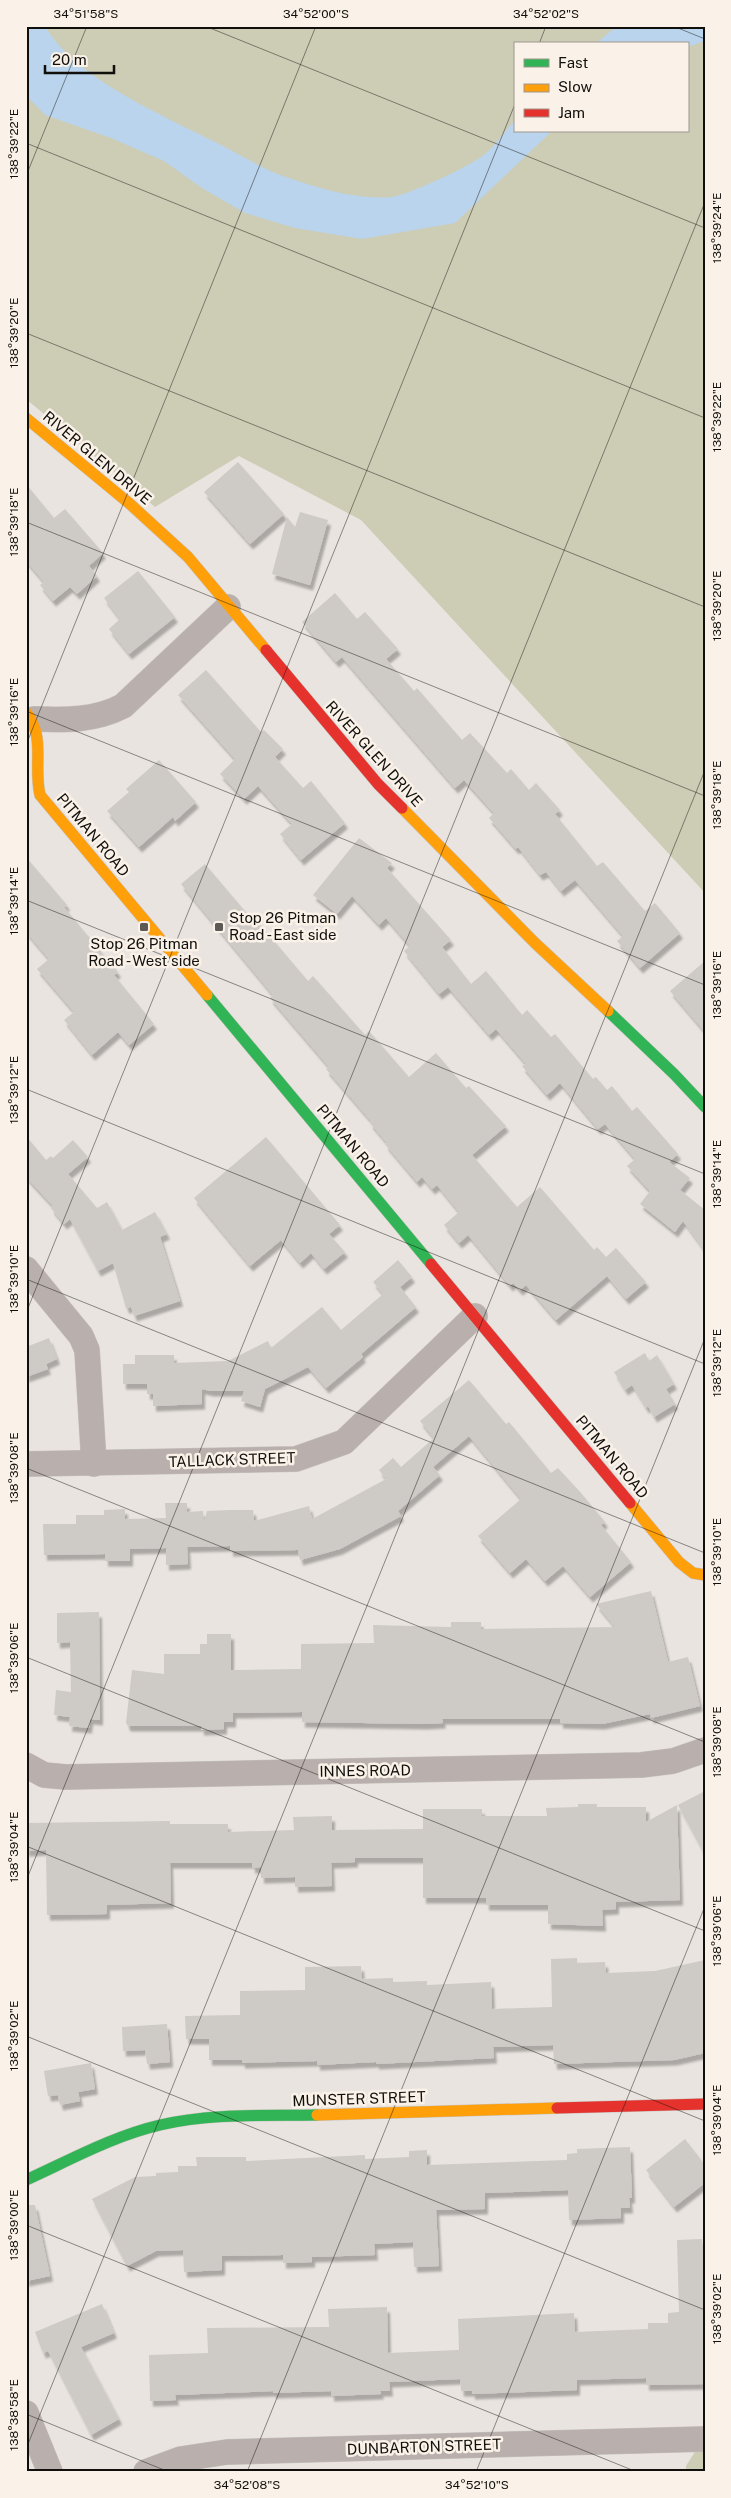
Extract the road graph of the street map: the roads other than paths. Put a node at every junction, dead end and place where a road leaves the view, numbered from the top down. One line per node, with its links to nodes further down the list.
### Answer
1 (26, 418): 2 (street, RIVER GLEN DRIVE)
2 (228, 607): 3 (street); 4 (street, RIVER GLEN DRIVE)
3 (30, 716): 6 (street, PITMAN ROAD)
4 (705, 1108)
5 (26, 1269): 8 (street)
6 (475, 1316): 8 (street, TALLACK STREET); 9 (street, PITMAN ROAD)
7 (26, 1464): 8 (street, TALLACK STREET)
8 (94, 1464)
9 (705, 1575)
10 (705, 1750): 11 (street, INNES ROAD)
11 (26, 1765)
12 (705, 2104): 13 (street, MUNSTER STREET)
13 (26, 2180)
14 (26, 2413): 16 (street)
15 (705, 2439): 17 (street, DUNBARTON STREET)
16 (50, 2472)
17 (146, 2472)

